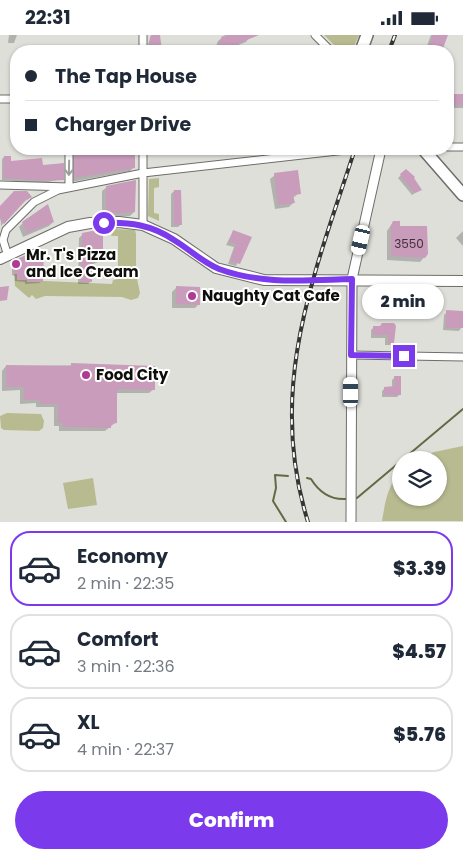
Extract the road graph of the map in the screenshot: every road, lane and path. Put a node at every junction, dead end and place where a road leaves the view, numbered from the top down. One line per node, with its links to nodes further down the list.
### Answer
1 (315, 35): 2 (street)
2 (325, 45)
3 (69, 155): 10 (street, one-way to 10)
4 (143, 155): 8 (street)
5 (301, 155): 8 (street)
6 (380, 155): 14 (street)
7 (428, 155): 11 (main road)
8 (143, 173): 10 (street); 12 (street)
9 (0, 185): 10 (street)
10 (69, 187): 13 (street)
11 (463, 195)
12 (143, 225): 13 (main road); 14 (main road)
13 (4, 257)
14 (352, 279): 15 (main road); 16 (street)
15 (463, 281)
16 (351, 355): 17 (street); 18 (street)
17 (463, 357)
18 (352, 521)

